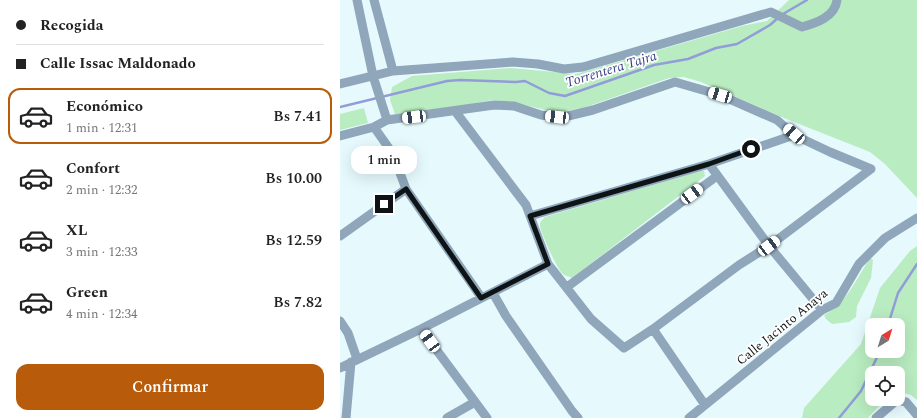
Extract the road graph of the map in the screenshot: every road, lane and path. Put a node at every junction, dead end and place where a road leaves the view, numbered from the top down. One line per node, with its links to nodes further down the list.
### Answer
1 (357, 0): 5 (street)
2 (374, 0): 4 (street)
3 (837, 0): 4 (street)
4 (393, 71): 5 (street)
5 (369, 76): 6 (street); 8 (street)
6 (340, 84)
7 (455, 112): 8 (street); 10 (street); 15 (street)
8 (387, 120): 9 (street)
9 (374, 127): 11 (street); 14 (street)
10 (794, 134): 12 (street); 18 (street)
11 (340, 136)
12 (709, 164): 13 (street); 15 (street)
13 (717, 176): 18 (street); 20 (street)
14 (406, 189): 17 (street); 22 (street)
15 (530, 216): 19 (street)
16 (917, 218): 23 (street, Calle Jacinto Anaya)
17 (340, 236)
18 (769, 246): 23 (street); 26 (street)
19 (548, 264): 20 (street); 21 (street)
20 (567, 287): 26 (street)
21 (492, 293): 22 (street); 35 (street)
22 (481, 298): 25 (street)
23 (822, 310): 30 (street, Calle Jacinto Anaya)
24 (340, 322): 27 (street)
25 (421, 329): 27 (street); 29 (street)
26 (653, 329): 30 (street)
27 (354, 361): 28 (street); 32 (street)
28 (340, 368)
29 (475, 402): 33 (street); 34 (street)
30 (705, 405): 36 (street, Calle Jacinto Anaya)
31 (917, 415): 37 (street)
32 (346, 418)
33 (447, 418)
34 (487, 418)
35 (578, 418)
36 (689, 418)
37 (876, 418)

